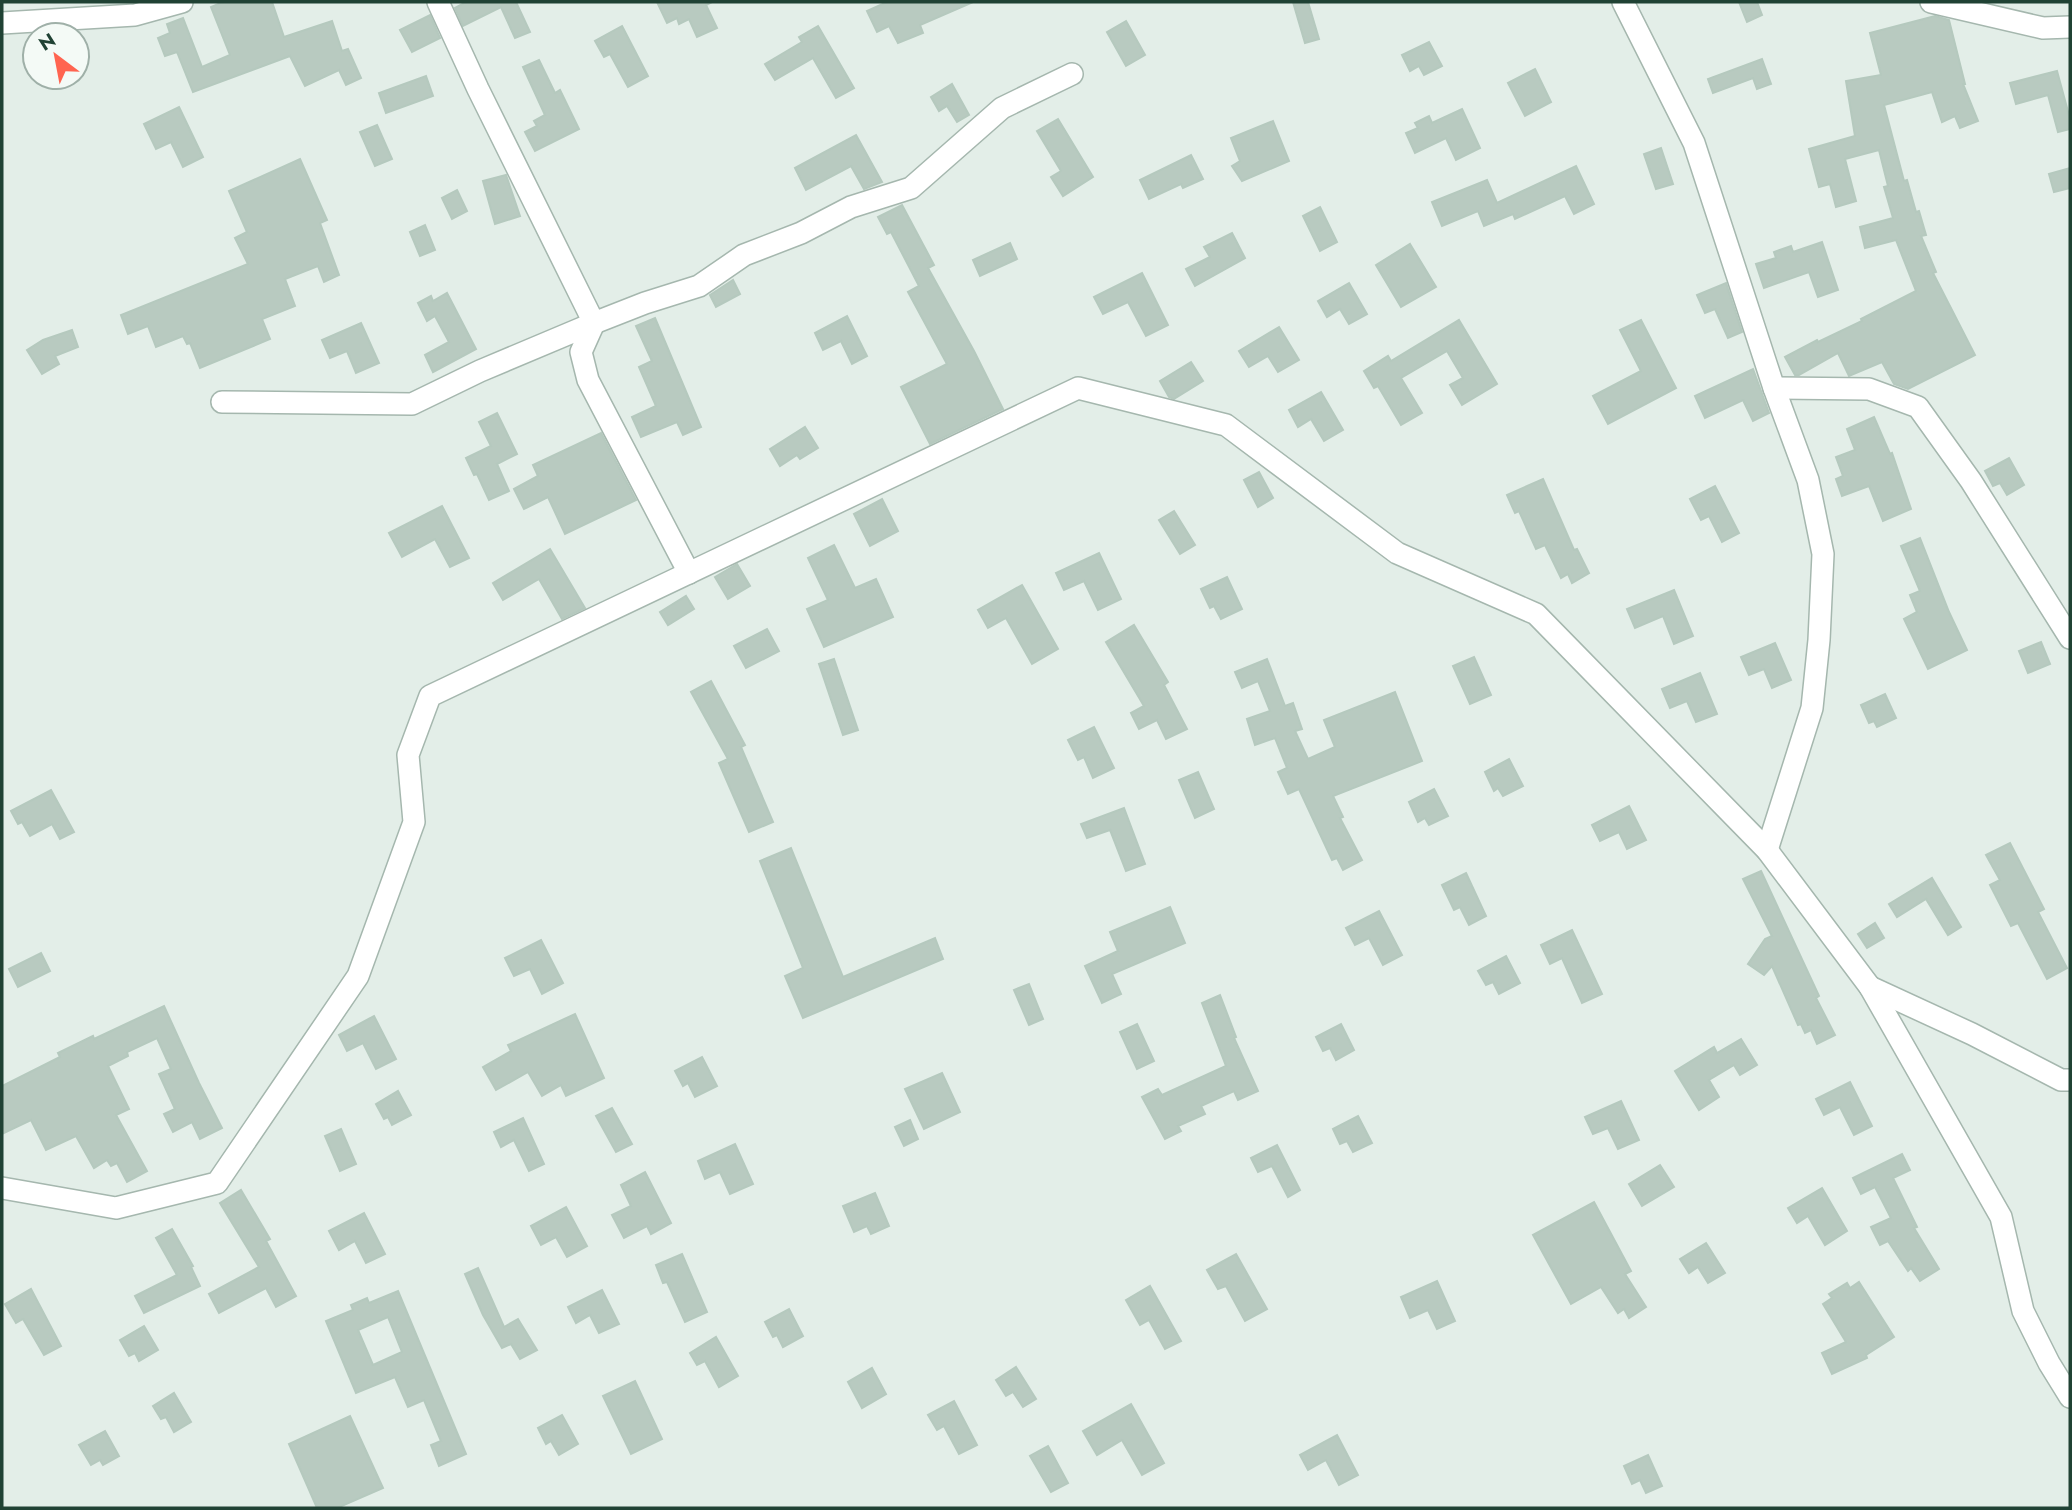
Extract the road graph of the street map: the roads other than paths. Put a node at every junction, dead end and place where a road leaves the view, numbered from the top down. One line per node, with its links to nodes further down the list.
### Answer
1 (182, 2): 5 (street)
2 (438, 2): 8 (street)
3 (1623, 2): 9 (street)
4 (1931, 2): 6 (street)
5 (2, 23)
6 (2070, 27)
7 (1072, 74): 8 (street)
8 (594, 323): 10 (street); 11 (street)
9 (1774, 388): 12 (street); 13 (street)
10 (222, 402)
11 (689, 573): 13 (street); 16 (street)
12 (2070, 638)
13 (1767, 850): 14 (street)
14 (1870, 987): 15 (street); 17 (street)
15 (2070, 1080)
16 (2, 1188)
17 (2070, 1397)

